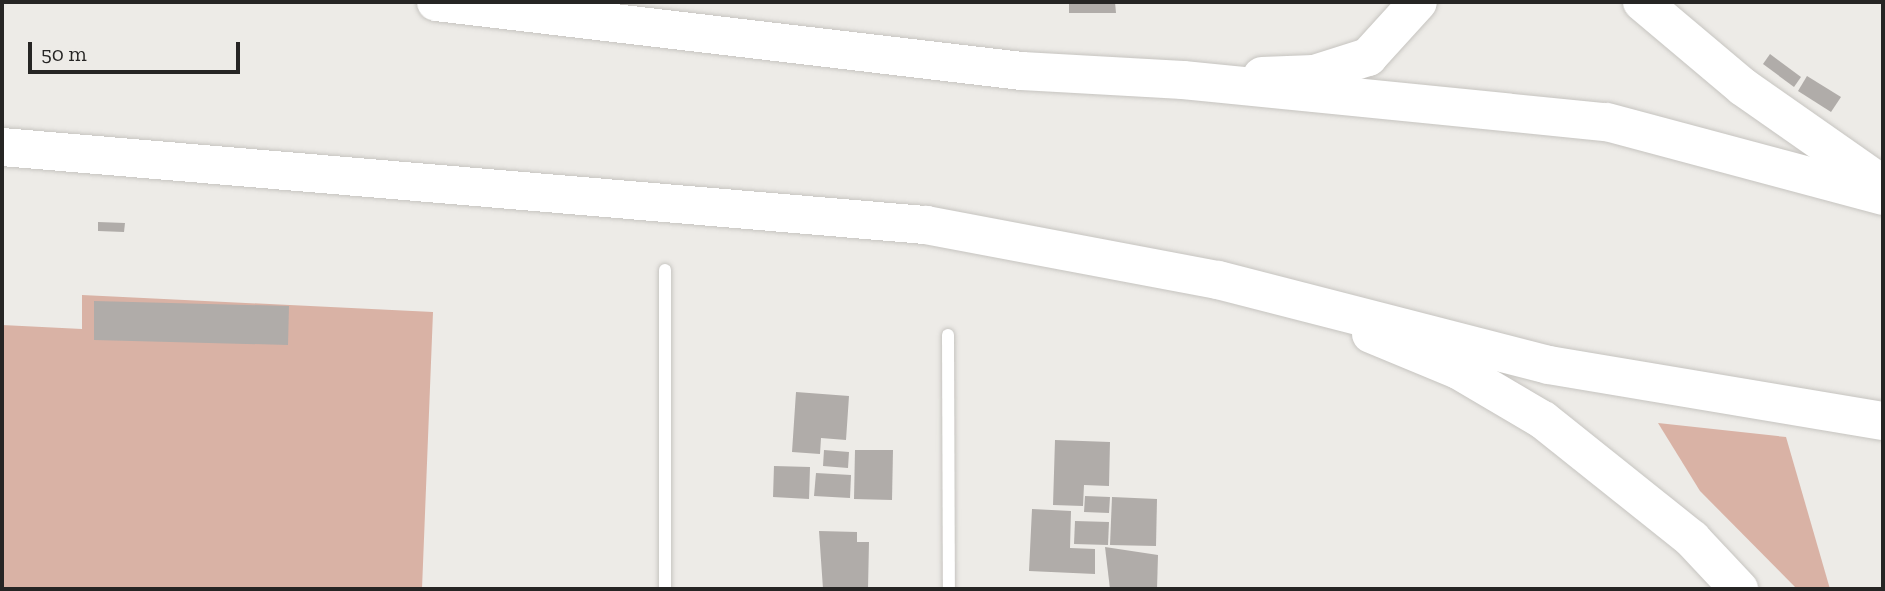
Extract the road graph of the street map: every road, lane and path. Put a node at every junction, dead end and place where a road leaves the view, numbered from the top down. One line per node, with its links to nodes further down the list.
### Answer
1 (436, 2): 4 (main road)
2 (1418, 2): 4 (main road)
3 (1642, 2): 6 (main road)
4 (1183, 80): 7 (main road)
5 (2, 147): 9 (main road)
6 (1883, 185)
7 (1883, 196)
8 (665, 270): 12 (lane)
9 (1218, 280): 11 (main road); 14 (main road)
10 (948, 335): 13 (lane)
11 (1883, 421)
12 (665, 589)
13 (949, 589)
14 (1739, 589)

